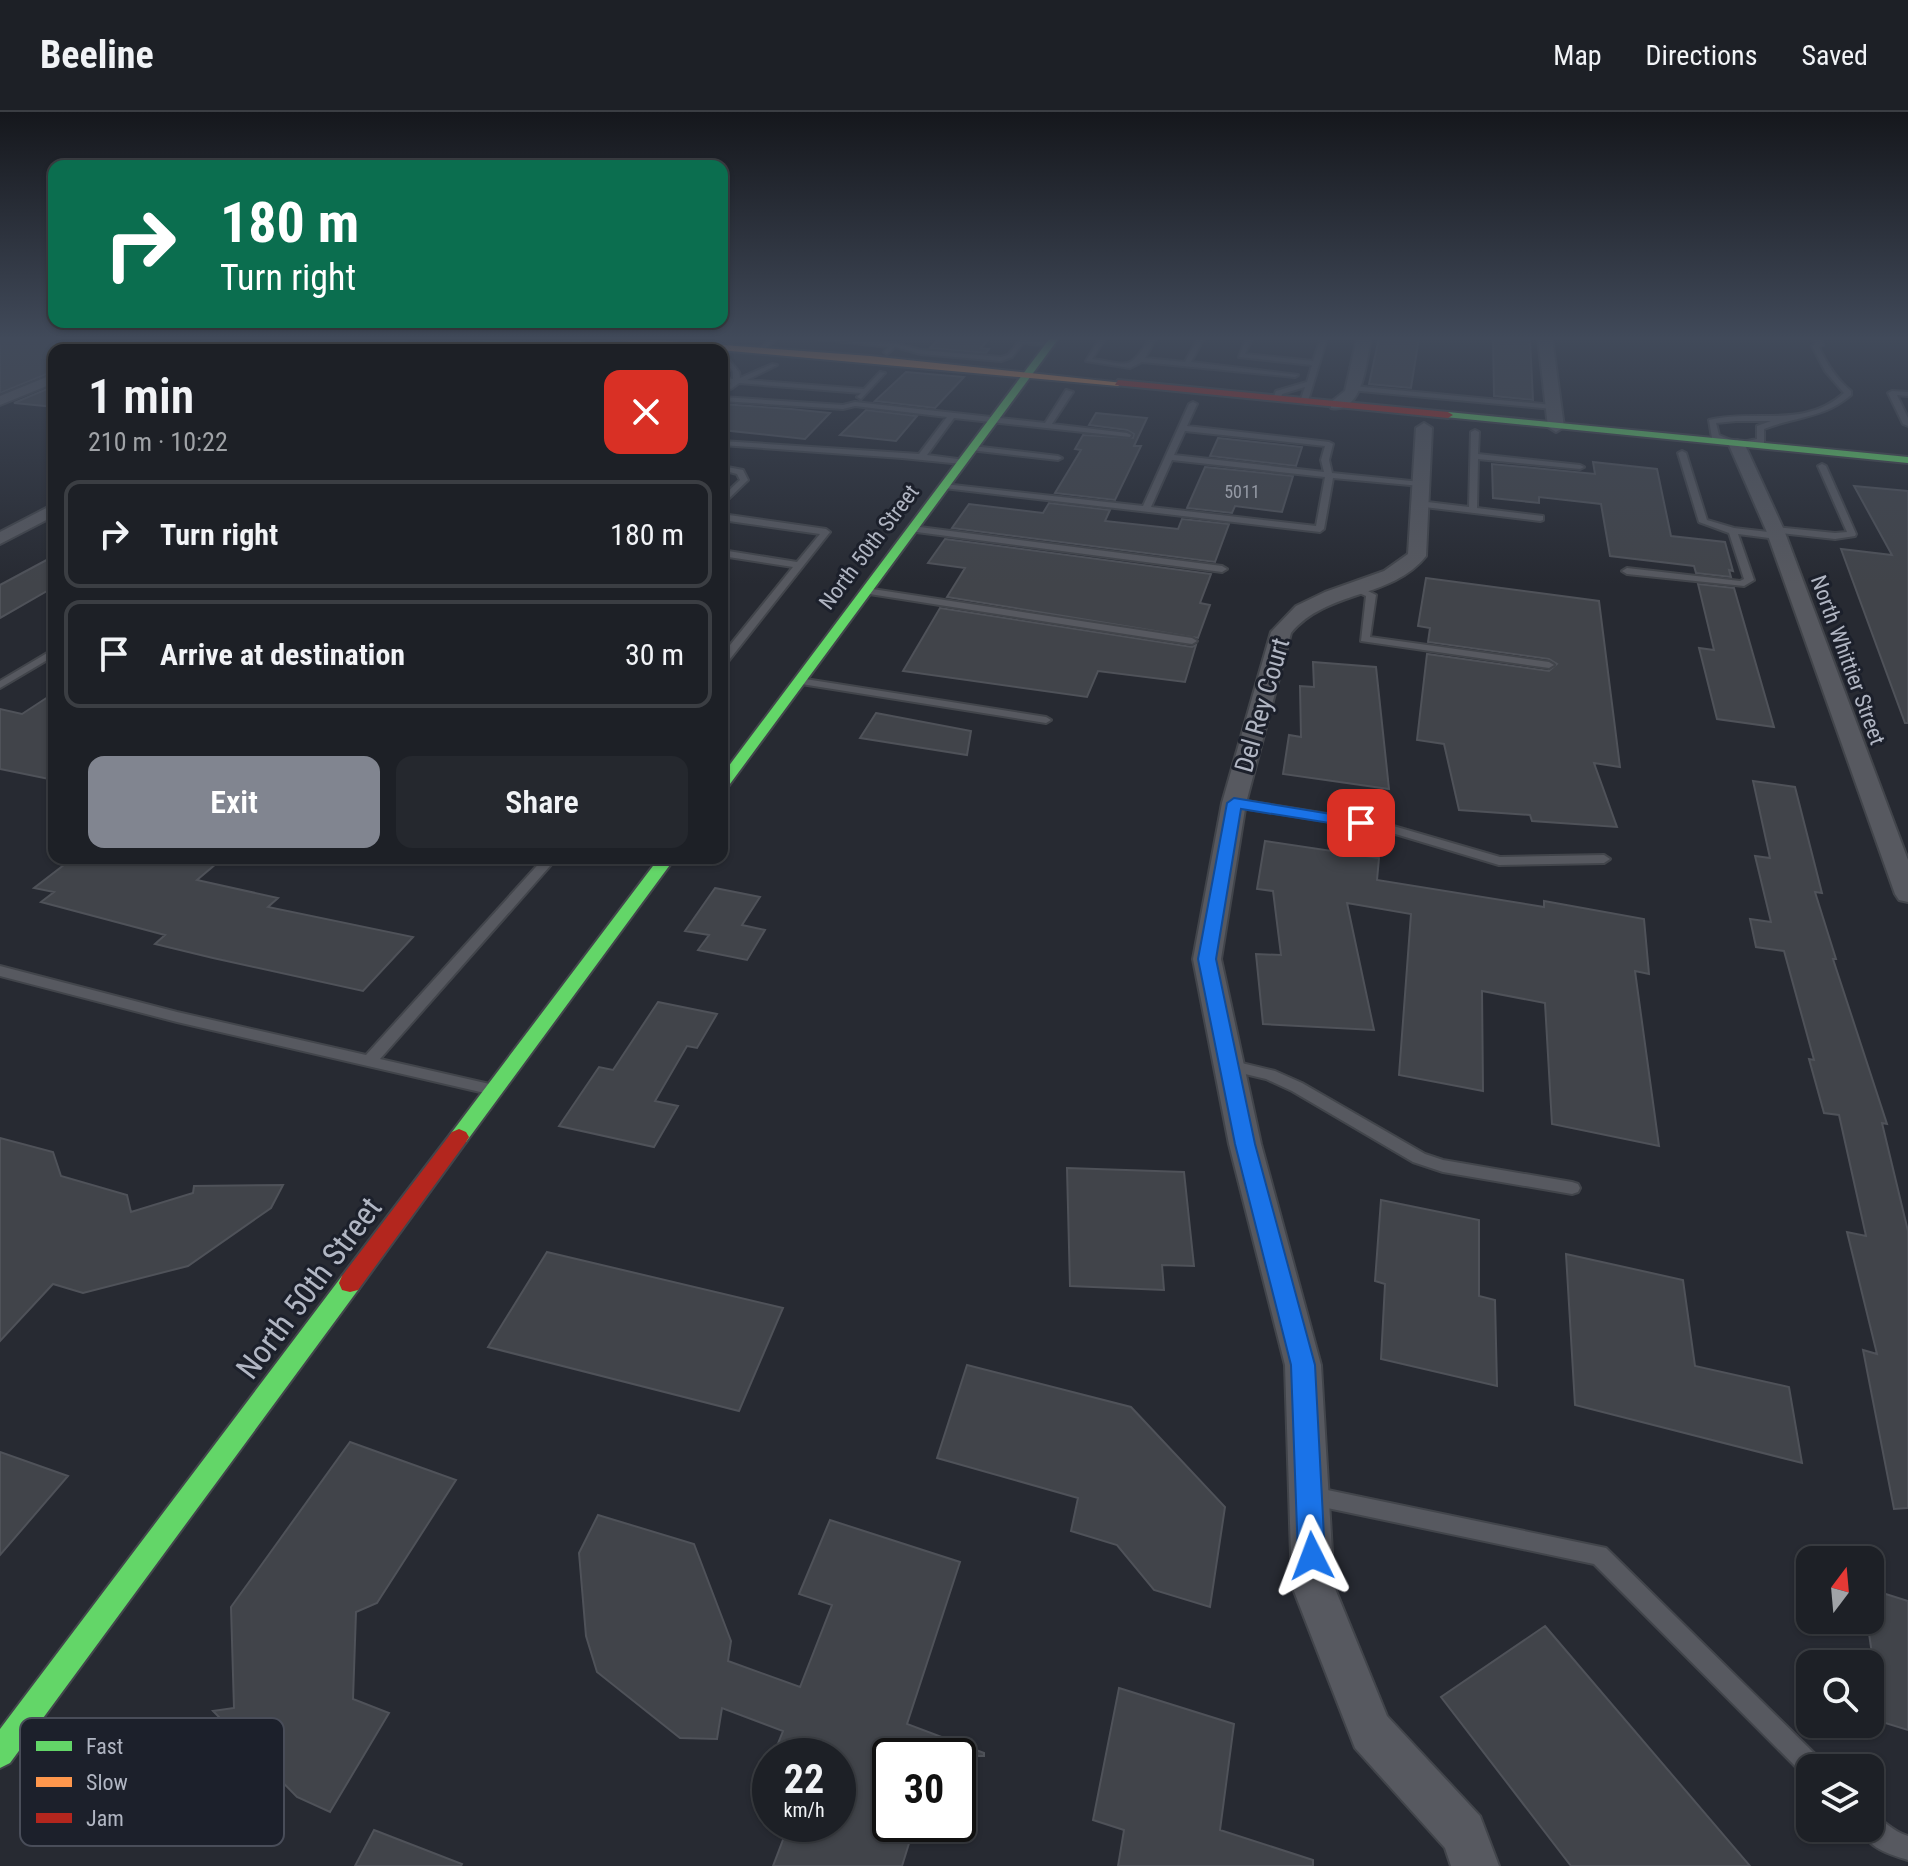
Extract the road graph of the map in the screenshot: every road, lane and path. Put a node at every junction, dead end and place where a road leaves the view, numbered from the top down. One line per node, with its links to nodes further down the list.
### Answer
1 (949, 420): 21 (lane)
2 (993, 420): 11 (lane); 20 (main road, North 50th Street)
3 (1051, 420): 11 (lane)
4 (1186, 420): 13 (lane)
5 (1346, 420): 14 (main road)
6 (1485, 420): 12 (main road)
7 (1555, 420): 12 (street)
8 (1721, 420): 18 (lane)
9 (1776, 420): 10 (lane)
10 (1780, 420): 18 (lane)
11 (1046, 427): 16 (lane)
12 (1556, 427): 18 (main road)
13 (1182, 428): 23 (lane); 29 (lane)
14 (1424, 428): 15 (main road); 32 (street, Del Rey Court)
15 (1475, 432): 19 (main road); 22 (lane)
16 (1127, 435)
17 (728, 444): 21 (lane)
18 (1741, 452): 19 (main road); 25 (main road); 26 (main road); 41 (street, North Whittier Street)
19 (1682, 453): 40 (lane)
20 (968, 455): 21 (lane); 24 (lane); 31 (main road, North 50th Street)
21 (922, 456)
22 (1474, 456): 27 (lane); 35 (lane)
23 (1170, 457): 29 (lane); 34 (lane)
24 (1058, 458)
25 (1908, 460)
26 (1822, 466): 30 (main road); 41 (lane)
27 (1580, 467)
28 (728, 469): 33 (lane)
29 (1329, 475): 32 (lane); 34 (lane)
30 (1908, 475)
31 (944, 486): 34 (lane); 39 (main road, North 50th Street)
32 (1420, 494): 35 (lane); 47 (street, Del Rey Court)
33 (728, 496)
34 (1146, 509)
35 (1473, 510): 38 (lane)
36 (48, 512): 42 (street)
37 (728, 518): 44 (lane)
38 (1540, 518)
39 (912, 529): 45 (lane); 48 (main road, North 50th Street)
40 (1733, 531): 41 (lane); 46 (lane)
41 (1776, 533): 61 (street, North Whittier Street)
42 (0, 539)
43 (728, 554): 44 (lane)
44 (800, 565): 50 (lane)
45 (1222, 569)
46 (1627, 571)
47 (1353, 587): 52 (lane); 57 (street, Del Rey Court)
48 (866, 591): 49 (lane); 53 (main road, North 50th Street)
49 (1192, 641)
50 (728, 655)
51 (48, 656): 54 (lane)
52 (1549, 665)
53 (799, 681): 55 (lane); 56 (main road, North 50th Street)
54 (0, 685)
55 (1046, 720)
56 (728, 777)
57 (1234, 803): 58 (lane); 64 (street, Del Rey Court)
58 (1604, 859)
59 (546, 864): 63 (lane)
60 (663, 864): 65 (main road, North 50th Street)
61 (1908, 894)
62 (0, 971): 63 (lane)
63 (369, 1062): 65 (lane)
64 (1229, 1065): 66 (lane); 67 (street, Del Rey Court)
65 (494, 1090): 68 (main road, North 50th Street)
66 (1572, 1188)
67 (1309, 1495): 71 (lane); 74 (street, Del Rey Court)
68 (26, 1718)
69 (20, 1726): 70 (main road, North 50th Street)
70 (0, 1753)
71 (1799, 1754)
72 (1884, 1839): 73 (lane)
73 (1908, 1848)
74 (1475, 1866)

